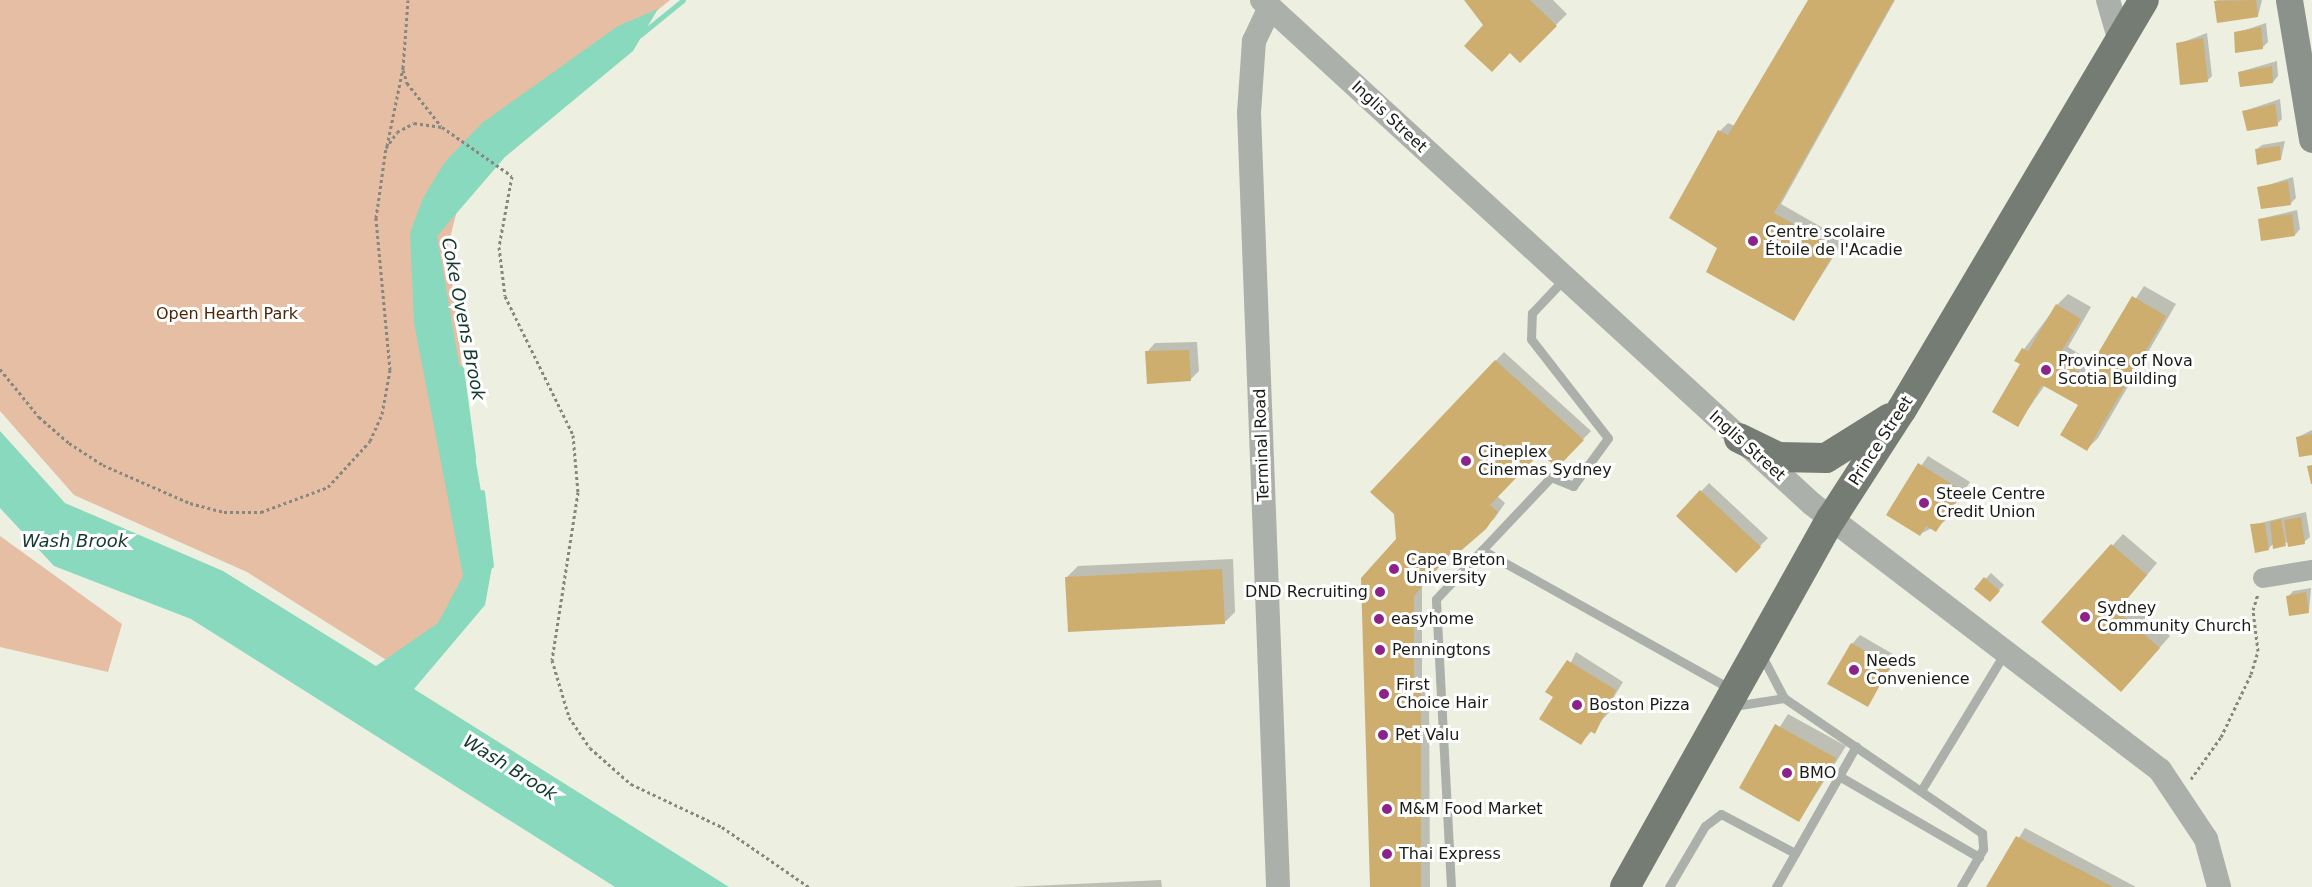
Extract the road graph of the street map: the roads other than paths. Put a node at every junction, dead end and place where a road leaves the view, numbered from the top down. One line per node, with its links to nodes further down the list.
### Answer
1 (2108, 0): 5 (street)
2 (2144, 0): 5 (main road, Prince Street)
3 (2289, 0): 6 (main road)
4 (1266, 3): 7 (street, Inglis Street); 23 (street, Terminal Road)
5 (2120, 41): 8 (main road, Prince Street)
6 (2312, 139)
7 (1564, 279): 9 (street, Inglis Street); 11 (lane)
8 (1902, 409): 9 (main road); 10 (main road, Prince Street)
9 (1738, 438): 10 (street, Inglis Street)
10 (1831, 519): 14 (main road, Prince Street); 15 (street, Inglis Street)
11 (1482, 550): 17 (lane); 24 (lane)
12 (2312, 570): 13 (street)
13 (2263, 578)
14 (1758, 646): 16 (lane); 17 (main road, Prince Street)
15 (2003, 656): 20 (lane); 29 (street, Inglis Street)
16 (1784, 698): 17 (lane); 18 (lane)
17 (1728, 700): 25 (main road, Prince Street)
18 (1856, 746): 19 (lane); 20 (lane)
19 (1839, 776): 21 (lane); 22 (lane)
20 (1922, 789): 22 (lane)
21 (1795, 853): 26 (lane); 27 (lane)
22 (1979, 856): 28 (lane)
23 (1278, 887)
24 (1451, 887)
25 (1625, 887)
26 (1669, 887)
27 (1776, 887)
28 (1961, 887)
29 (2219, 887)

